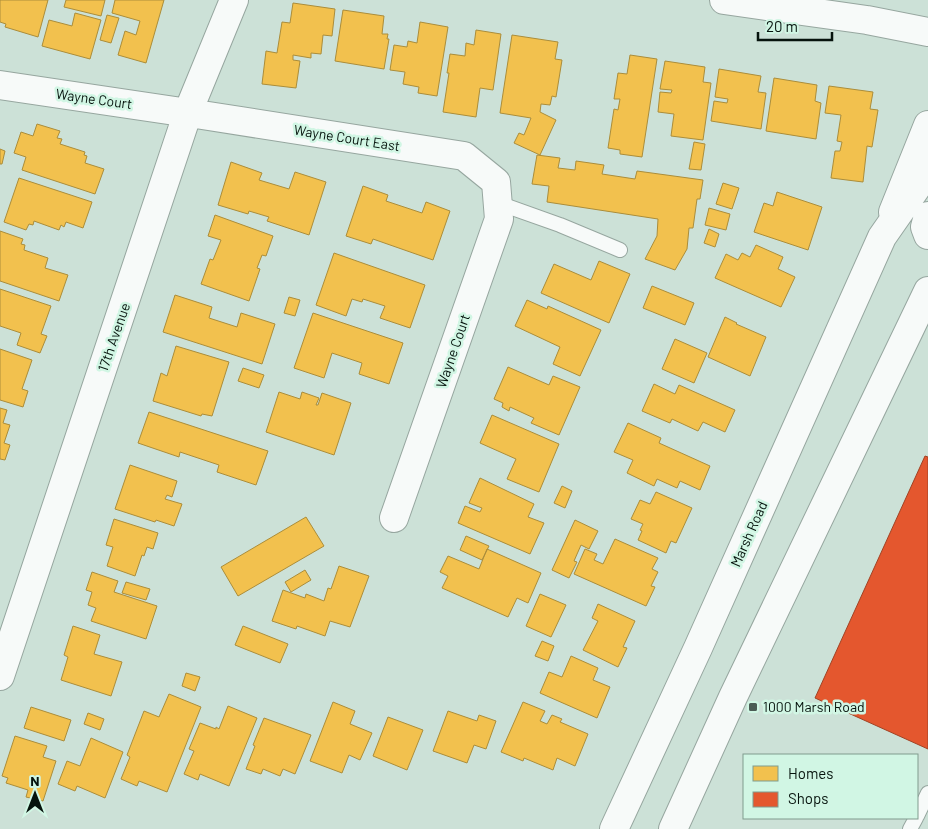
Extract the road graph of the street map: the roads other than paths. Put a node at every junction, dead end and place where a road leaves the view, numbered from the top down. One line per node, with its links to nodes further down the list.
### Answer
1 (234, 0): 5 (street, 17th Avenue)
2 (724, 0): 3 (street)
3 (928, 32)
4 (0, 85): 5 (street, Wayne Court)
5 (188, 112): 8 (street, Wayne Court East); 15 (street, 17th Avenue)
6 (928, 125): 11 (street, Marsh Road)
7 (928, 171): 11 (street, Marsh Road)
8 (497, 193): 12 (lane); 14 (street, Wayne Court)
9 (928, 216): 10 (street)
10 (928, 235)
11 (882, 237): 18 (street, Marsh Road)
12 (620, 250)
13 (928, 291): 19 (street)
14 (394, 518)
15 (0, 676)
16 (928, 793): 17 (lane)
17 (918, 813)
18 (614, 829)
19 (672, 829)

